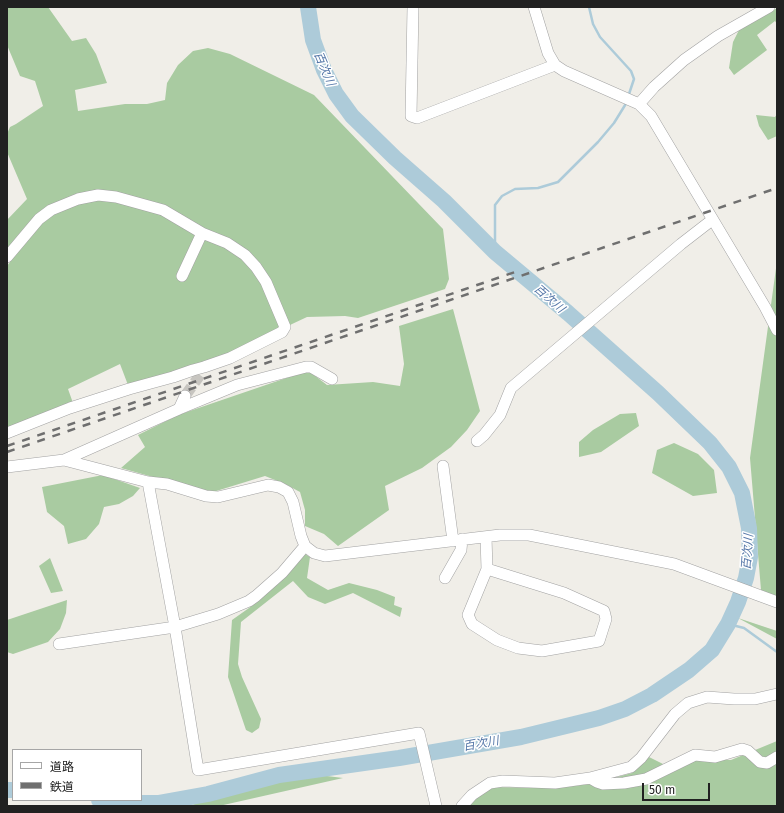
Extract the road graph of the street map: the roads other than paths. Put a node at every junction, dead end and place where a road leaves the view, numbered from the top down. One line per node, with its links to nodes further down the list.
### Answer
1 (413, 7): 4 (street)
2 (534, 7): 4 (street)
3 (769, 7): 5 (street)
4 (555, 65): 5 (street)
5 (631, 101): 6 (street)
6 (712, 220): 10 (street); 15 (street)
7 (202, 233): 8 (street); 9 (street); 14 (street)
8 (7, 257)
9 (182, 276)
10 (777, 330)
11 (332, 380): 13 (street)
12 (185, 396): 13 (street)
13 (179, 409): 16 (street)
14 (7, 433)
15 (477, 442)
16 (64, 460): 18 (street); 19 (street)
17 (443, 466): 21 (street)
18 (7, 468)
19 (148, 482): 22 (street); 26 (street)
20 (486, 537): 21 (street); 23 (street); 25 (street)
21 (458, 540): 22 (street); 24 (street)
22 (305, 546): 26 (street)
23 (487, 569): 23 (street)
24 (444, 578)
25 (777, 602)
26 (175, 628): 27 (street); 31 (street)
27 (59, 644)
28 (777, 694): 30 (street)
29 (777, 757): 30 (street)
30 (590, 778): 32 (street)
31 (436, 806)
32 (462, 806)

